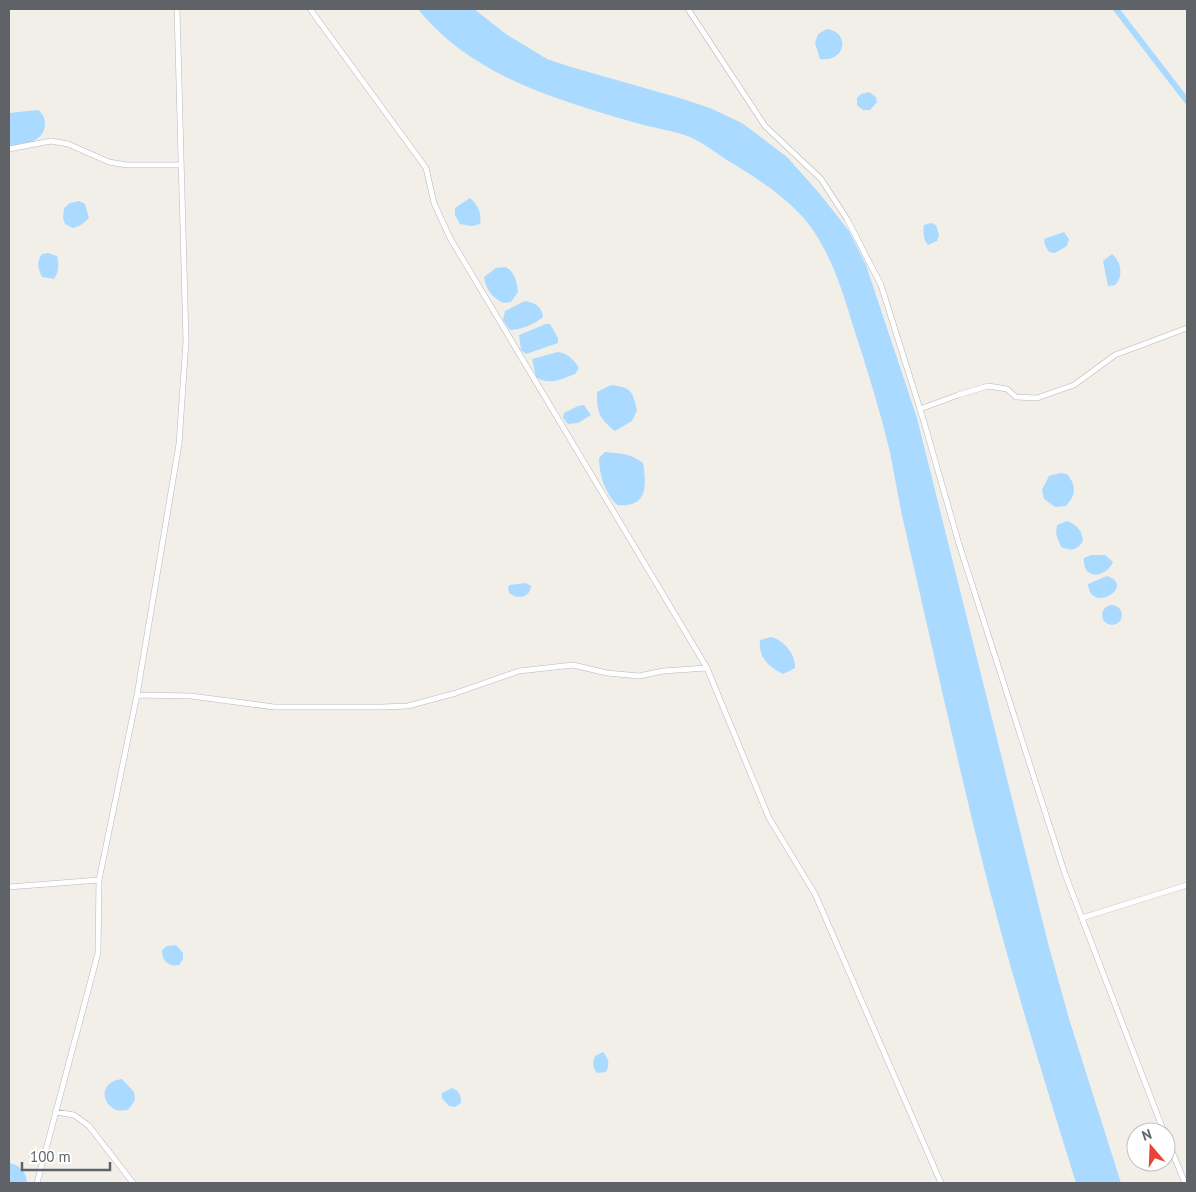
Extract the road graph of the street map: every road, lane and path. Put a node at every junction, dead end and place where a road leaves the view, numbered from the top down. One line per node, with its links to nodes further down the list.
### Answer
1 (177, 9): 5 (street)
2 (310, 9): 8 (street)
3 (688, 9): 7 (street)
4 (9, 149): 5 (street)
5 (180, 165): 9 (street)
6 (1187, 328): 7 (street)
7 (920, 409): 13 (street)
8 (707, 668): 9 (street); 19 (street)
9 (137, 695): 10 (street)
10 (99, 880): 12 (street); 14 (street)
11 (1187, 885): 13 (street)
12 (9, 887)
13 (1082, 918): 15 (street)
14 (55, 1112): 17 (street); 18 (street)
15 (1160, 1122)
16 (1176, 1161): 20 (street)
17 (37, 1183)
18 (133, 1183)
19 (941, 1183)
20 (1185, 1183)

